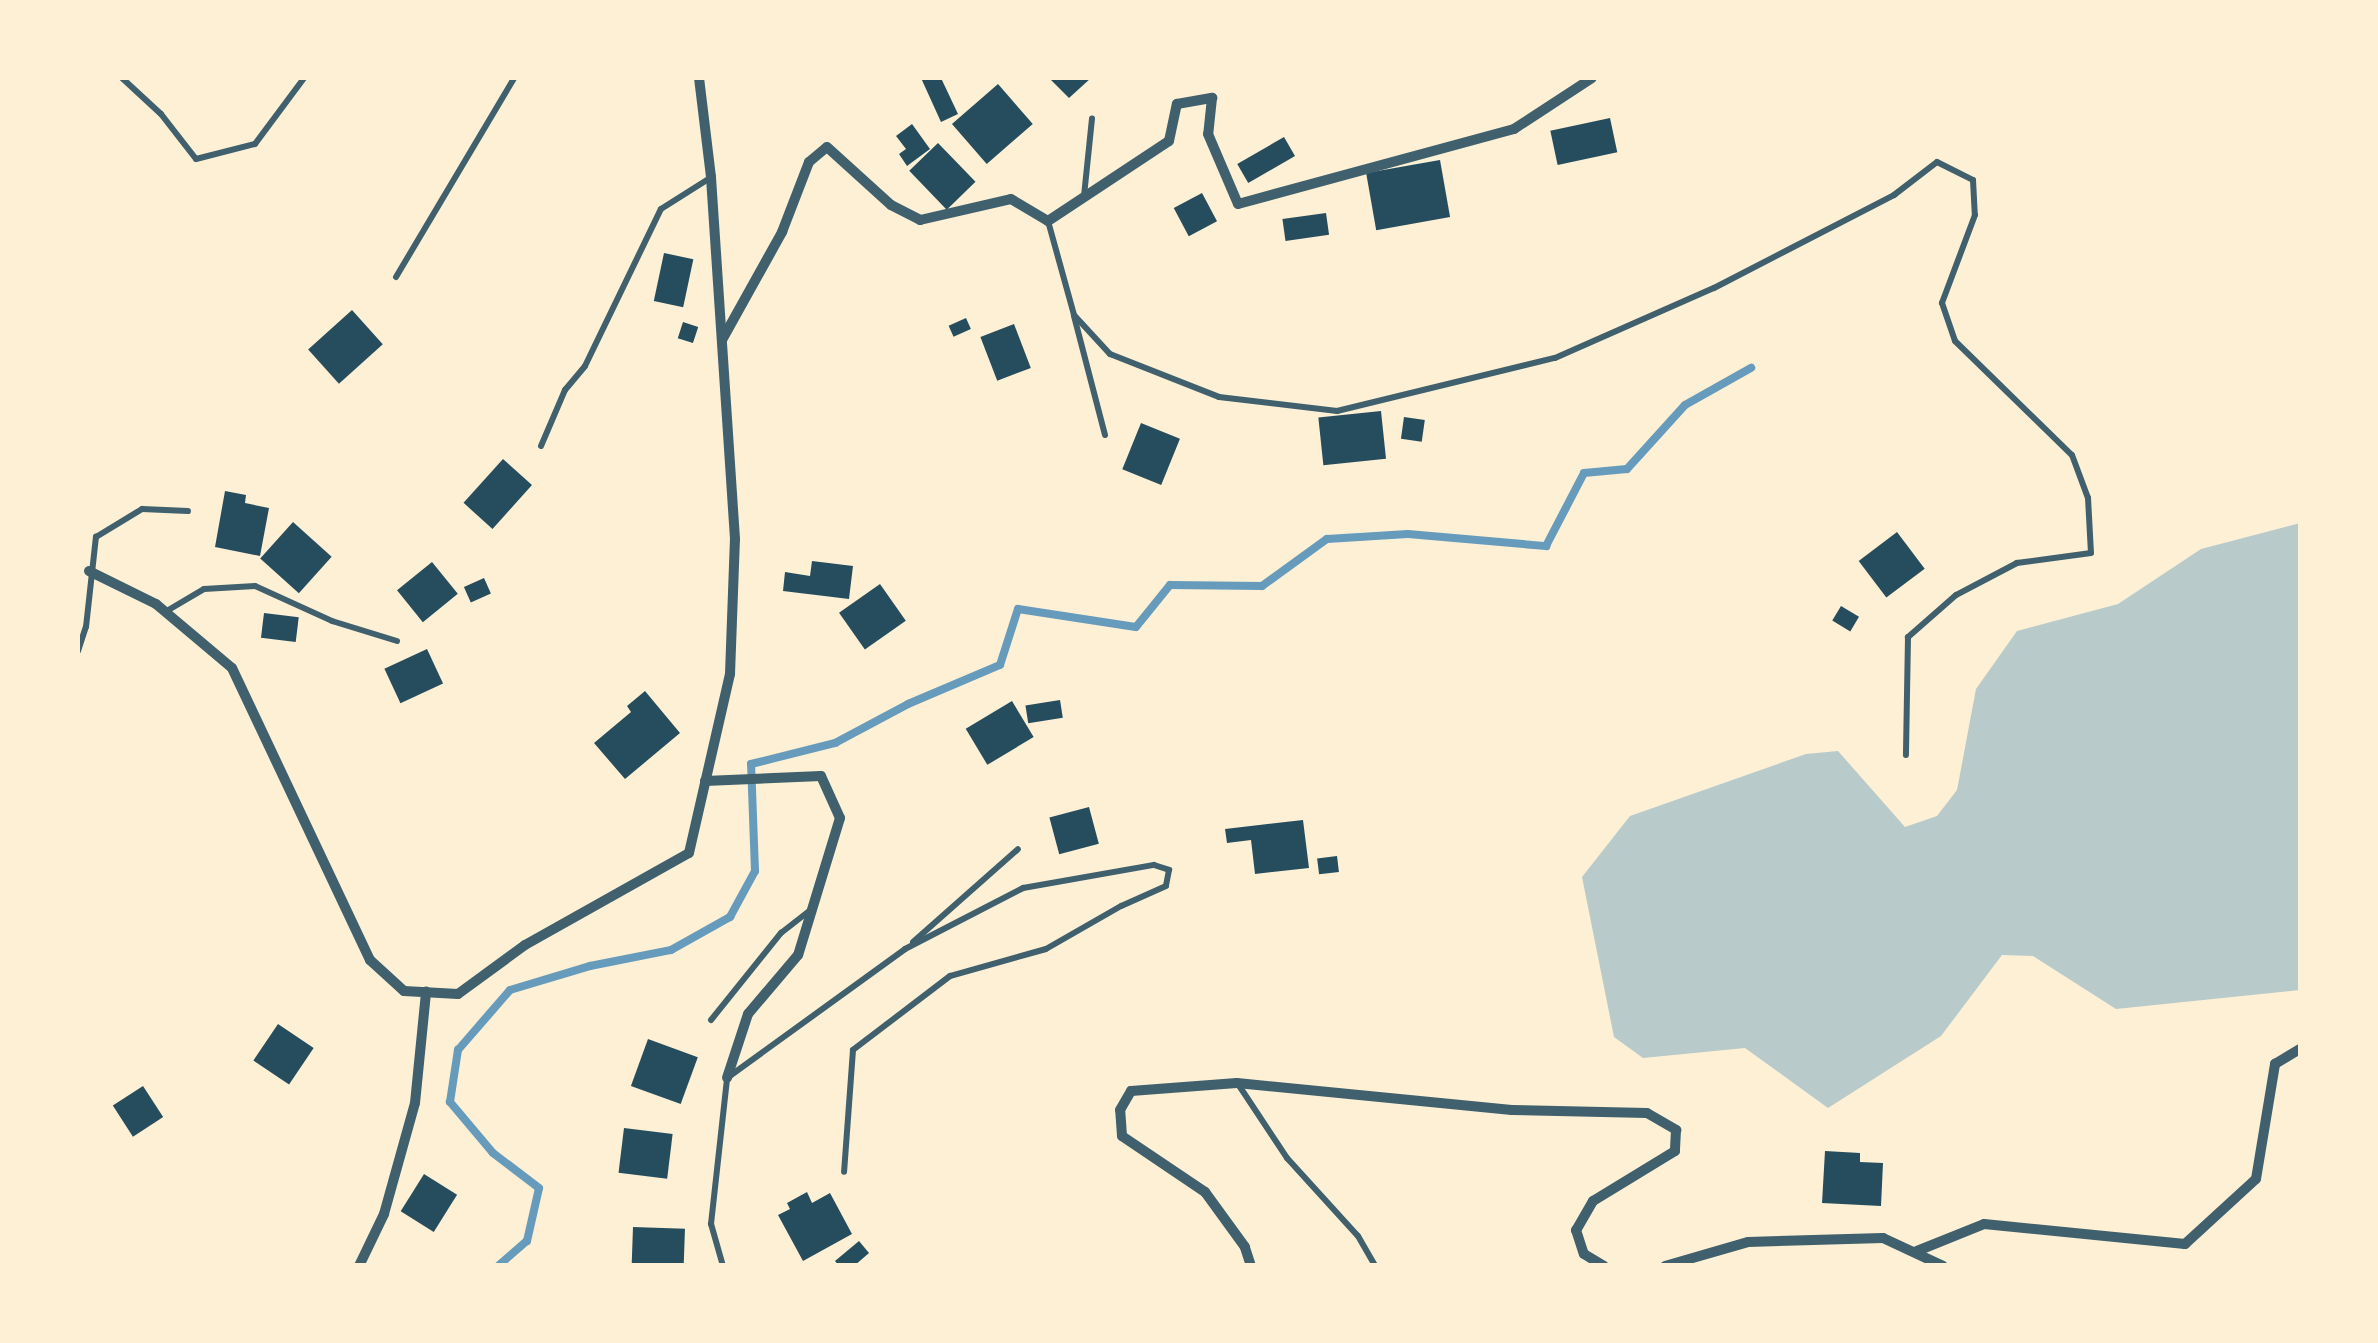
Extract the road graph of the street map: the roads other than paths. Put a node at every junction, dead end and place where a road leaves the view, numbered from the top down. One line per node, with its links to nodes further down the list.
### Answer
1 (122, 78): 2 (lane)
2 (304, 78)
3 (514, 78): 10 (lane)
4 (699, 78): 7 (street)
5 (1592, 78): 8 (street)
6 (1092, 118): 8 (lane)
7 (711, 178): 12 (street); 14 (lane)
8 (1083, 200): 9 (street)
9 (1048, 222): 11 (lane); 12 (street)
10 (396, 277)
11 (1074, 315): 13 (lane); 20 (lane)
12 (722, 341): 21 (street)
13 (1105, 436)
14 (541, 446)
15 (188, 511): 16 (lane)
16 (89, 571): 17 (street); 19 (lane)
17 (164, 612): 18 (lane); 25 (street)
18 (397, 641)
19 (78, 651)
20 (1906, 755)
21 (705, 781): 23 (street); 25 (street)
22 (1018, 848): 24 (lane)
23 (813, 908): 26 (lane); 28 (street)
24 (905, 950): 28 (lane); 30 (lane)
25 (426, 992): 32 (street)
26 (712, 1020)
27 (2300, 1049): 31 (street)
28 (727, 1078): 33 (lane)
29 (1237, 1083): 34 (street); 35 (lane); 36 (street)
30 (844, 1172)
31 (1916, 1251): 37 (street); 38 (street)
32 (358, 1266)
33 (723, 1266)
34 (1251, 1266)
35 (1375, 1266)
36 (1604, 1266)
37 (1665, 1266)
38 (1943, 1266)

